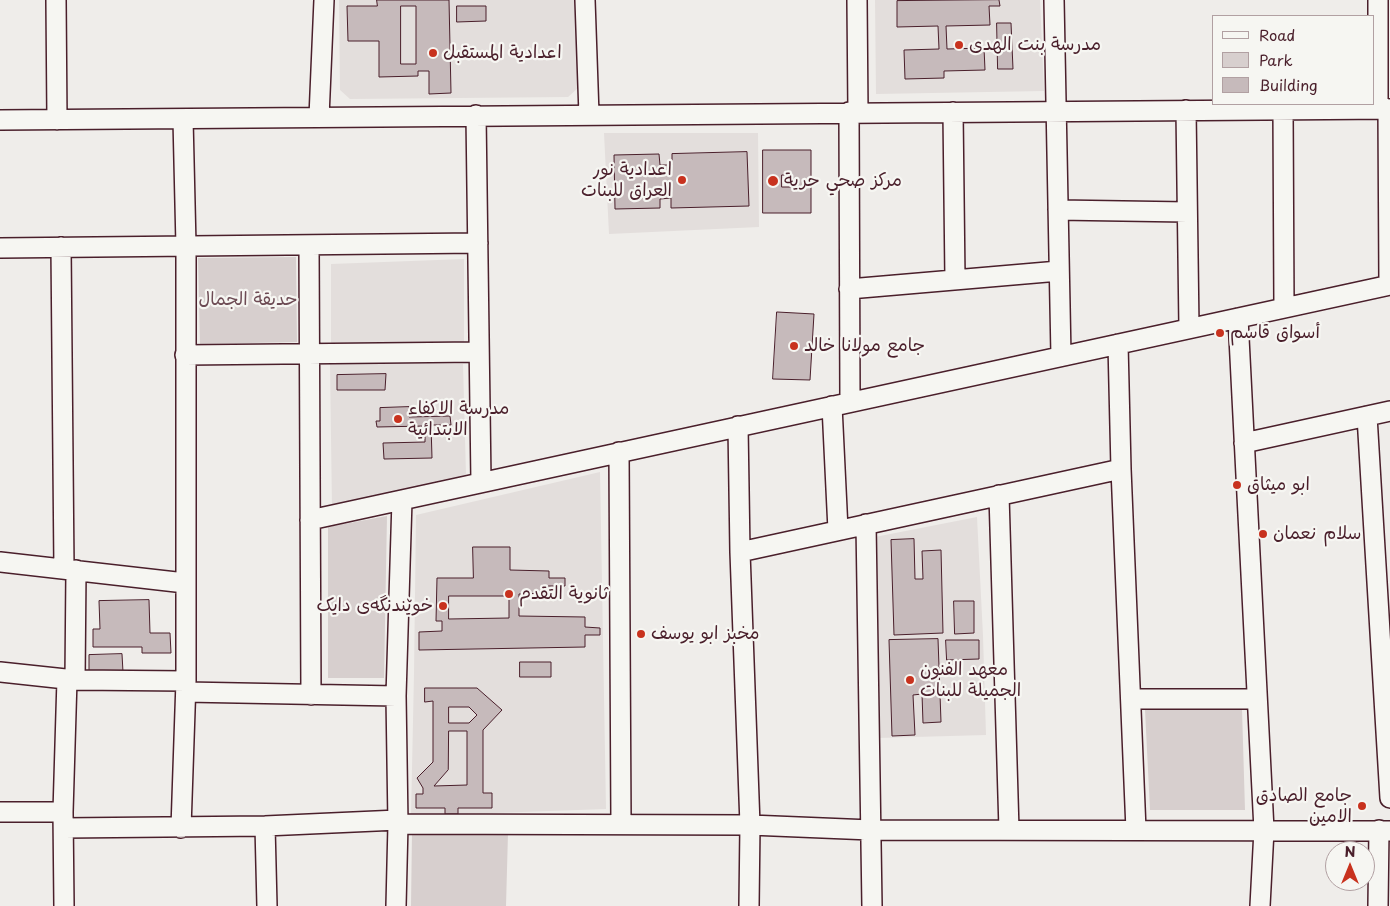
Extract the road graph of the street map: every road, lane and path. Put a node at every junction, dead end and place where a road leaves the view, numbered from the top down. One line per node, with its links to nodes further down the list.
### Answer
1 (56, 0): 18 (street)
2 (324, 0): 15 (street)
3 (585, 0): 14 (street)
4 (857, 0): 11 (street)
5 (1054, 0): 10 (street)
6 (1378, 0): 8 (street)
7 (1283, 109): 8 (street); 9 (street); 30 (street)
8 (1385, 109): 28 (street)
9 (1186, 110): 10 (street); 20 (street)
10 (1056, 111): 12 (street); 19 (street)
11 (854, 112): 12 (street); 14 (street); 29 (street)
12 (953, 112): 27 (street)
13 (476, 115): 14 (street); 15 (street); 21 (street)
14 (589, 115)
15 (319, 117): 16 (street)
16 (183, 119): 18 (street); 23 (street)
17 (0, 120): 18 (street)
18 (57, 120)
19 (1058, 210): 20 (street); 26 (street)
20 (1187, 212): 32 (street)
21 (478, 243): 22 (street); 34 (street)
22 (309, 244): 23 (street); 35 (street)
23 (186, 246): 24 (street); 36 (street)
24 (61, 247): 25 (street); 53 (street)
25 (0, 248)
26 (1059, 271): 27 (street); 37 (street)
27 (955, 280): 29 (street)
28 (1390, 285): 30 (street)
29 (849, 289): 38 (street)
30 (1284, 308): 31 (street)
31 (1238, 318): 32 (street); 42 (street)
32 (1189, 328): 33 (street)
33 (1118, 344): 37 (street); 44 (street)
34 (479, 352): 35 (street); 45 (street)
35 (310, 354): 36 (street); 48 (street)
36 (185, 355): 54 (street)
37 (1061, 356): 38 (street)
38 (841, 404): 41 (street); 50 (street)
39 (1390, 411): 40 (street)
40 (1367, 416): 42 (street); 62 (street)
41 (738, 426): 43 (street); 51 (street)
42 (1244, 444): 61 (street)
43 (619, 452): 45 (street); 67 (street)
44 (1121, 469): 46 (street); 60 (street)
45 (481, 482): 47 (street)
46 (999, 496): 49 (street); 72 (street)
47 (402, 500): 48 (street); 59 (street)
48 (310, 520): 58 (street)
49 (866, 524): 50 (street); 71 (street)
50 (838, 530): 51 (street)
51 (740, 552): 68 (street)
52 (0, 562): 53 (street)
53 (70, 570): 54 (street); 56 (street)
54 (185, 583): 57 (street)
55 (0, 672): 56 (street)
56 (71, 679): 57 (street); 65 (street)
57 (186, 686): 58 (street); 70 (street)
58 (311, 695): 59 (street)
59 (396, 696): 66 (street)
60 (1131, 699): 61 (street); 73 (street)
61 (1257, 699): 74 (street)
62 (1387, 704): 63 (street)
63 (1390, 798)
64 (0, 812): 65 (street)
65 (64, 820): 70 (street); 76 (street)
66 (398, 822): 67 (street); 69 (street); 78 (street)
67 (621, 824): 68 (street)
68 (750, 825): 71 (street); 79 (street)
69 (265, 826): 70 (street); 77 (street)
70 (182, 828)
71 (871, 830): 72 (street); 80 (street)
72 (1009, 830): 73 (street)
73 (1136, 830): 74 (street)
74 (1264, 830): 75 (street); 81 (street)
75 (1384, 831): 82 (street)
76 (64, 906)
77 (266, 906)
78 (396, 906)
79 (749, 906)
80 (872, 906)
81 (1260, 906)
82 (1378, 906)

